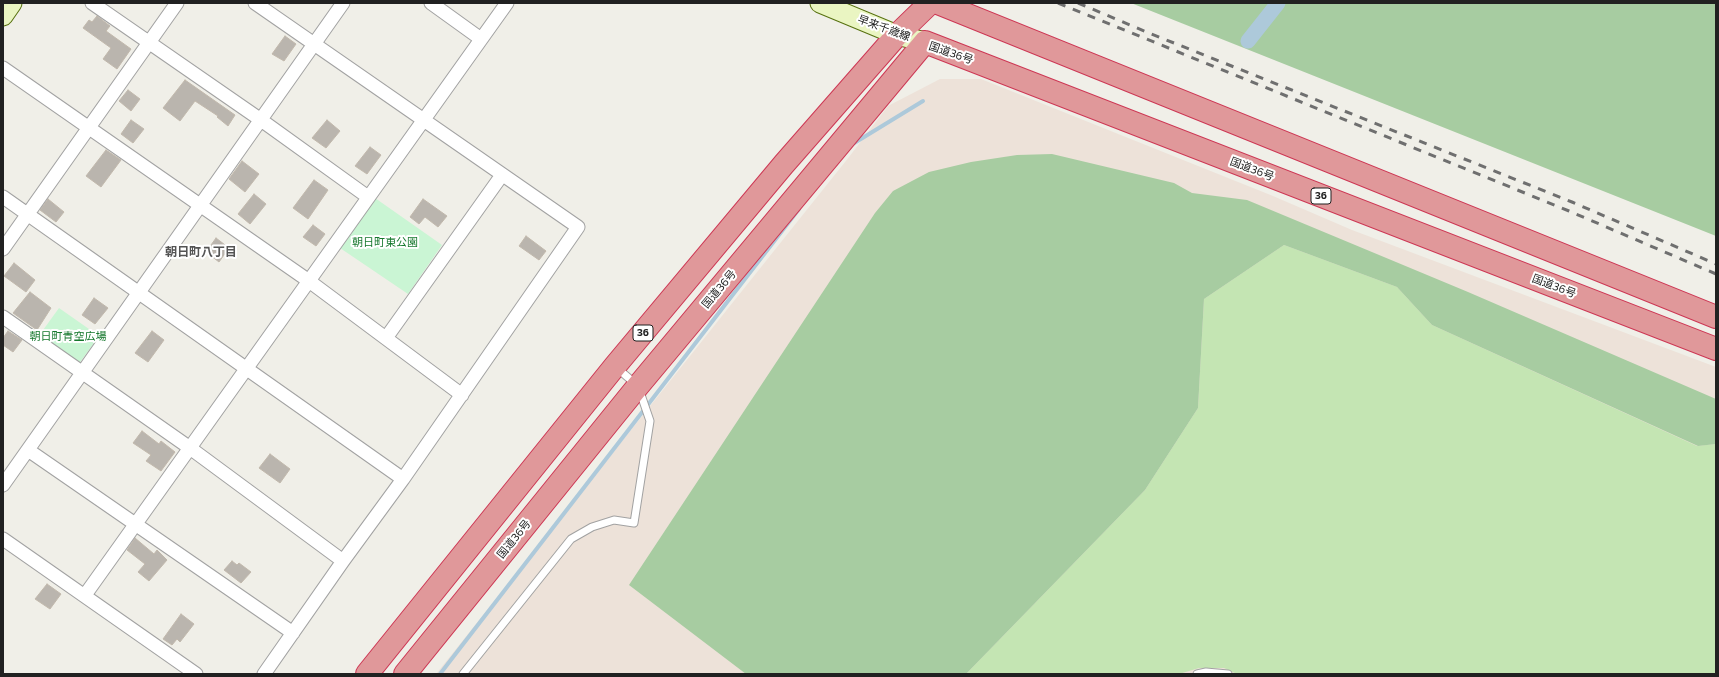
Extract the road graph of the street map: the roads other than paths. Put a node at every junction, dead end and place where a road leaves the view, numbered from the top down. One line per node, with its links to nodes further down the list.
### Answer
1 (12, 3): 11 (main road)
2 (92, 3): 15 (street)
3 (177, 3): 15 (street)
4 (255, 3): 16 (street)
5 (343, 3): 16 (street)
6 (431, 3): 13 (street)
7 (507, 3): 13 (street)
8 (820, 3): 12 (main road, 早来千歳線)
9 (931, 3): 12 (highway, 36); 14 (highway, 36)
10 (938, 3): 30 (highway)
11 (3, 16)
12 (897, 35): 14 (main road, 早来千歳線); 33 (highway, 36)
13 (481, 39): 19 (street)
14 (925, 42): 32 (highway, 国道36号 / 36); 36 (highway, 国道36号 / 36)
15 (149, 43): 18 (street); 20 (street)
16 (314, 44): 18 (street); 19 (street)
17 (3, 68): 20 (street)
18 (261, 120): 23 (street); 24 (street)
19 (423, 120): 21 (street); 23 (street)
20 (89, 128): 24 (street); 25 (street)
21 (502, 175): 31 (street); 37 (street)
22 (3, 197): 25 (street)
23 (368, 198): 27 (street)
24 (200, 205): 27 (street); 28 (street)
25 (28, 214): 26 (street); 28 (street)
26 (3, 248)
27 (309, 281): 31 (street); 34 (street)
28 (139, 293): 34 (street); 35 (street)
29 (3, 317): 35 (street)
30 (1716, 317)
31 (386, 338): 37 (street)
32 (1716, 349)
33 (615, 366): 36 (lane); 49 (highway, 36)
34 (246, 369): 38 (street); 40 (street)
35 (82, 373): 38 (street); 39 (street)
36 (638, 386): 50 (highway, 国道36号 / 36); 51 (lane)
37 (462, 395): 40 (street)
38 (190, 448): 42 (street); 44 (street)
39 (28, 450): 41 (street); 42 (street)
40 (403, 479): 44 (street)
41 (3, 486)
42 (136, 524): 45 (street); 46 (street)
43 (3, 539): 45 (street)
44 (343, 561): 46 (street)
45 (85, 595): 47 (street)
46 (293, 633): 48 (street)
47 (196, 674)
48 (264, 674)
49 (367, 674)
50 (405, 674)
51 (463, 674)
52 (1197, 674): 53 (lane)
53 (1228, 674)

